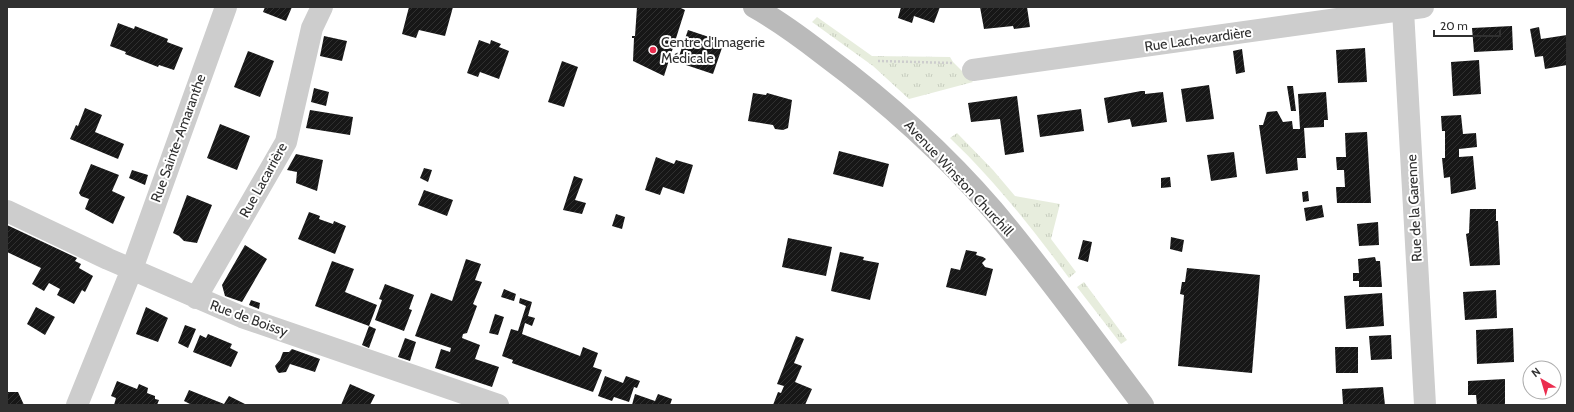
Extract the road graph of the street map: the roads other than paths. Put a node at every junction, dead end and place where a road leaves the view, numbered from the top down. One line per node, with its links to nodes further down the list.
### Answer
1 (226, 7): 7 (street, Rue Sainte-Amaranthe)
2 (322, 7): 8 (street, Rue Lacarrière)
3 (754, 7): 11 (street, Avenue Winston Churchill)
4 (1413, 9): 5 (street, Rue Lachevardière); 12 (street, Rue de la Garenne)
5 (973, 70)
6 (7, 211): 7 (street, Rue de Boissy)
7 (132, 269): 8 (street, Rue de Boissy); 9 (street, Rue Sainte-Amaranthe)
8 (196, 298): 10 (street, Rue de Boissy)
9 (77, 405)
10 (498, 405)
11 (1143, 405)
12 (1425, 405)

